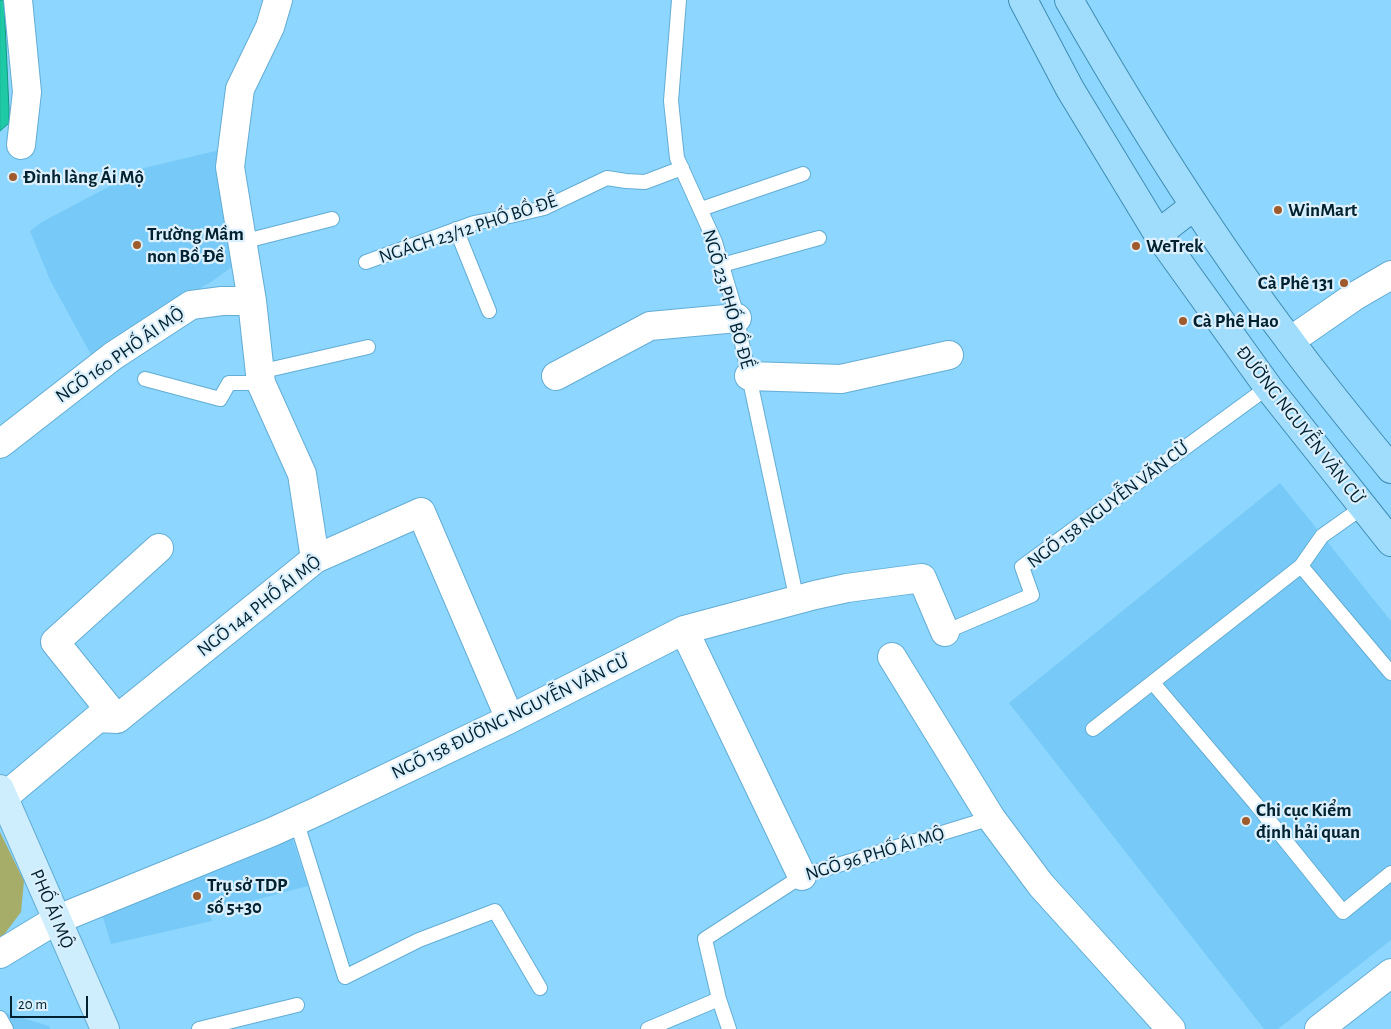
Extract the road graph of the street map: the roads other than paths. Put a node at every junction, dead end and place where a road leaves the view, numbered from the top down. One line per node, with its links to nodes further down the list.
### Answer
1 (18, 0): 6 (street)
2 (278, 0): 15 (street)
3 (678, 0): 7 (lane, NGÕ 23 PHỐ BỒ ĐỀ)
4 (1023, 0): 13 (main road, ĐƯỜNG NGUYỄN VĂN CỪ)
5 (1069, 0): 9 (main road)
6 (21, 145)
7 (682, 168): 10 (lane, NGÕ 23 PHỐ BỒ ĐỀ); 12 (lane, NGÁCH 23/12 PHỐ BỒ ĐỀ)
8 (803, 174): 10 (lane)
9 (1194, 206): 13 (main road); 22 (main road)
10 (701, 210): 17 (lane, NGÕ 23 PHỐ BỒ ĐỀ)
11 (332, 219): 15 (lane)
12 (456, 229): 16 (lane, NGÁCH 23/12 PHỐ BỒ ĐỀ); 20 (lane)
13 (1158, 234): 29 (main road, ĐƯỜNG NGUYỄN VĂN CỪ)
14 (819, 238): 17 (lane)
15 (242, 242): 19 (street)
16 (366, 262)
17 (722, 265): 21 (lane, NGÕ 23 PHỐ BỒ ĐỀ)
18 (1391, 275): 22 (street)
19 (252, 302): 27 (street); 30 (street, NGÕ 160 PHỐ ÁI MỘ)
20 (489, 311)
21 (737, 318): 25 (street); 26 (lane, NGÕ 23 PHỐ BỒ ĐỀ)
22 (1290, 341): 31 (main road)
23 (368, 347): 27 (lane)
24 (949, 355): 26 (street)
25 (556, 376)
26 (749, 376): 37 (lane, NGÕ 23 PHỐ BỒ ĐỀ)
27 (260, 378): 28 (lane); 35 (street)
28 (145, 379)
29 (1268, 387): 32 (main road, ĐƯỜNG NGUYỄN VĂN CỪ); 39 (lane, NGÕ 158 NGUYỄN VĂN CỪ)
30 (0, 444)
31 (1391, 469)
32 (1363, 507): 33 (main road, ĐƯỜNG NGUYỄN VĂN CỪ); 36 (lane)
33 (1391, 542)
34 (159, 548): 44 (street)
35 (315, 559): 43 (street, NGÕ 144 PHỐ ÁI MỘ); 44 (street, NGÕ 144 PHỐ ÁI MỘ)
36 (1301, 566): 41 (lane); 42 (lane)
37 (797, 601): 38 (street, NGÕ 158 ĐƯỜNG NGUYỄN VĂN CỪ); 39 (street, NGÕ 158 ĐƯỜNG NGUYỄN VĂN CỪ)
38 (684, 630): 43 (street, NGÕ 158 ĐƯỜNG NGUYỄN VĂN CỪ); 50 (street)
39 (945, 632)
40 (892, 657): 47 (street)
41 (1391, 673)
42 (1153, 683): 45 (lane); 49 (lane)
43 (510, 718): 48 (street, NGÕ 158 ĐƯỜNG NGUYỄN VĂN CỪ)
44 (117, 719): 46 (street)
45 (1094, 729)
46 (2, 793): 51 (street, PHỐ ÁI MỘ)
47 (991, 818): 50 (lane, NGÕ 96 PHỐ ÁI MỘ); 64 (street)
48 (296, 820): 51 (street, NGÕ 158 ĐƯỜNG NGUYỄN VĂN CỪ); 54 (lane)
49 (1391, 873)
50 (802, 876): 55 (lane, NGÕ 96 PHỐ ÁI MỘ)
51 (56, 920): 52 (street, NGÕ 158 ĐƯỜNG NGUYỄN VĂN CỪ); 60 (street, PHỐ ÁI MỘ)
52 (0, 954)
53 (1391, 973): 58 (street)
54 (540, 988)
55 (719, 999): 62 (lane); 63 (lane)
56 (297, 1005): 61 (lane)
57 (0, 1018): 59 (lane)
58 (1324, 1027)
59 (6, 1029)
60 (105, 1029)
61 (199, 1029)
62 (648, 1029)
63 (729, 1029)
64 (1171, 1029)

